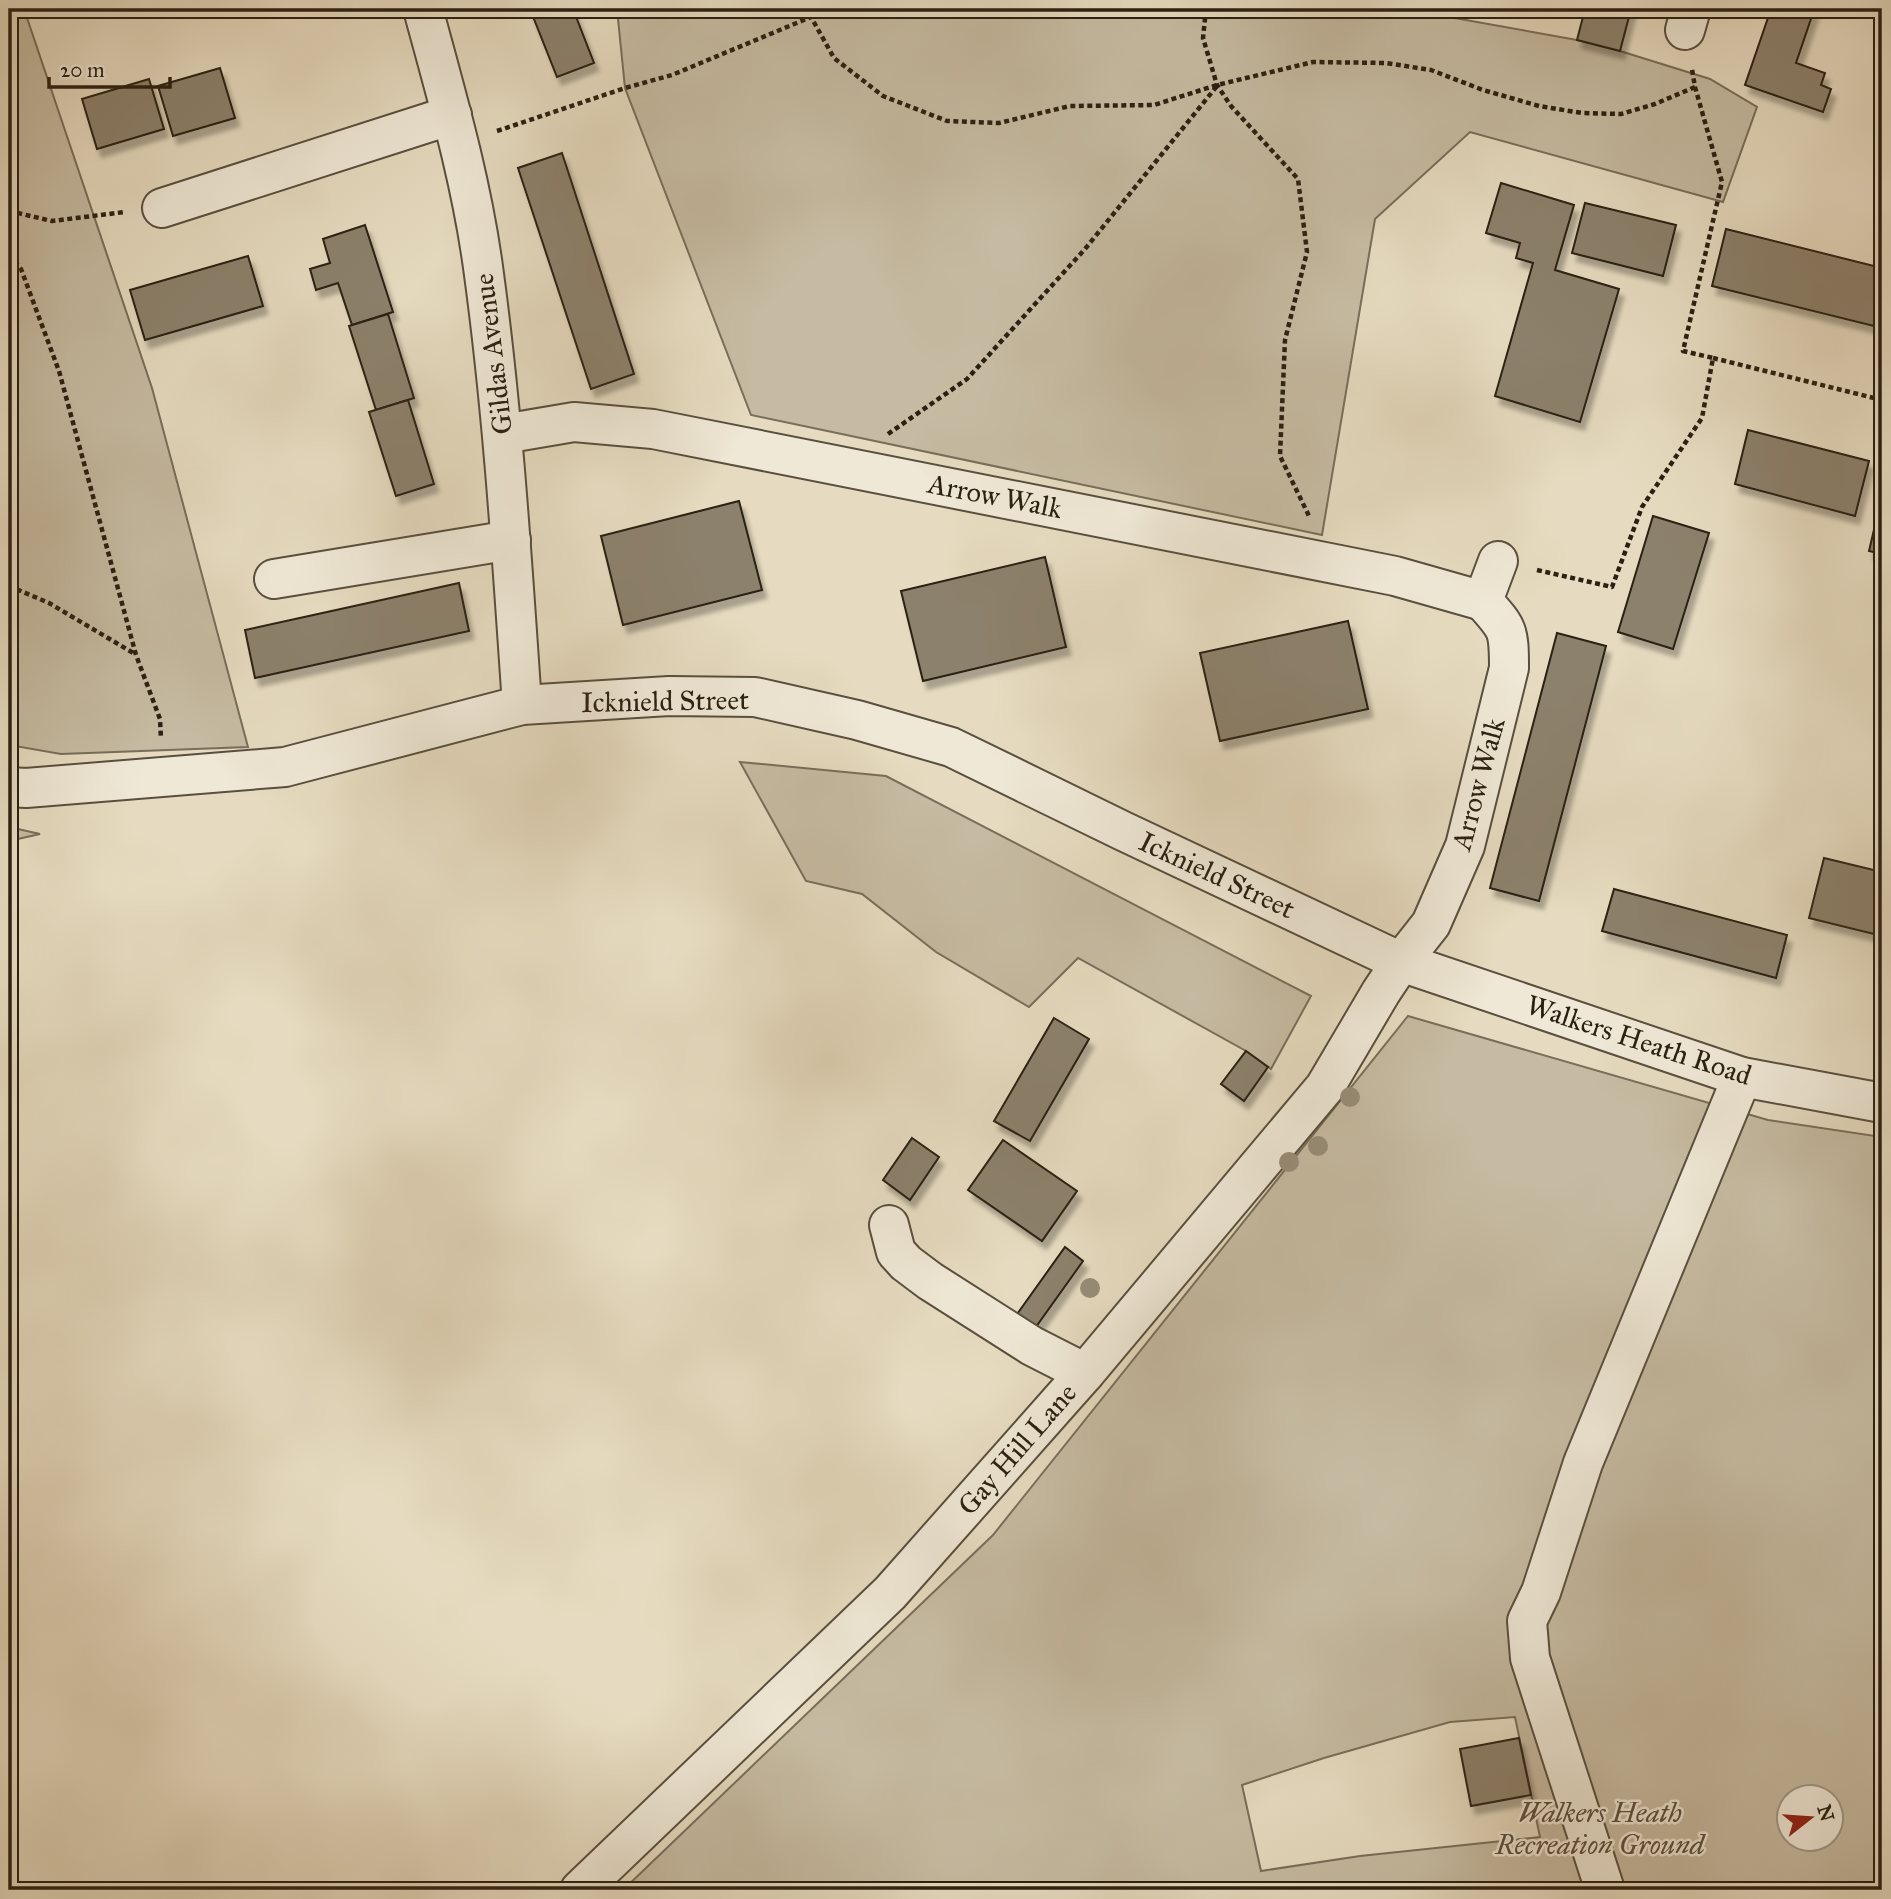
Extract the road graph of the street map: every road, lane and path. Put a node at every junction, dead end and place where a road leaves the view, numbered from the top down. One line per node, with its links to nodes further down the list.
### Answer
1 (423, 9): 8 (street, Gildas Avenue)
2 (835, 9): 4 (path)
3 (1206, 9): 6 (path)
4 (811, 17): 6 (path); 8 (path)
5 (1688, 19): 7 (path)
6 (1217, 85): 7 (path); 15 (path); 16 (path)
7 (1695, 87): 12 (path)
8 (456, 129): 9 (street); 14 (street, Gildas Avenue)
9 (162, 208): 10 (path)
10 (9, 211)
11 (9, 255): 22 (path)
12 (1713, 358): 13 (path); 18 (path)
13 (1882, 400)
14 (503, 434): 15 (street, Arrow Walk); 17 (street, Gildas Avenue)
15 (842, 466): 21 (street, Arrow Walk)
16 (1322, 519)
17 (511, 540): 19 (street); 23 (street, Gildas Avenue)
18 (1498, 561): 21 (street)
19 (274, 579)
20 (9, 586): 22 (path)
21 (1483, 601): 26 (street, Arrow Walk)
22 (136, 655): 24 (path)
23 (522, 705): 24 (street, Icknield Street); 26 (street, Icknield Street)
24 (162, 778): 25 (street, Icknield Street)
25 (9, 787)
26 (1401, 962): 27 (street, Walkers Heath Road); 30 (street, Gay Hill Lane)
27 (1742, 1077): 28 (street, Walkers Heath Road); 32 (street)
28 (1882, 1103)
29 (889, 1225): 30 (street)
30 (1085, 1373): 31 (street, Gay Hill Lane)
31 (580, 1890)
32 (1605, 1890)

